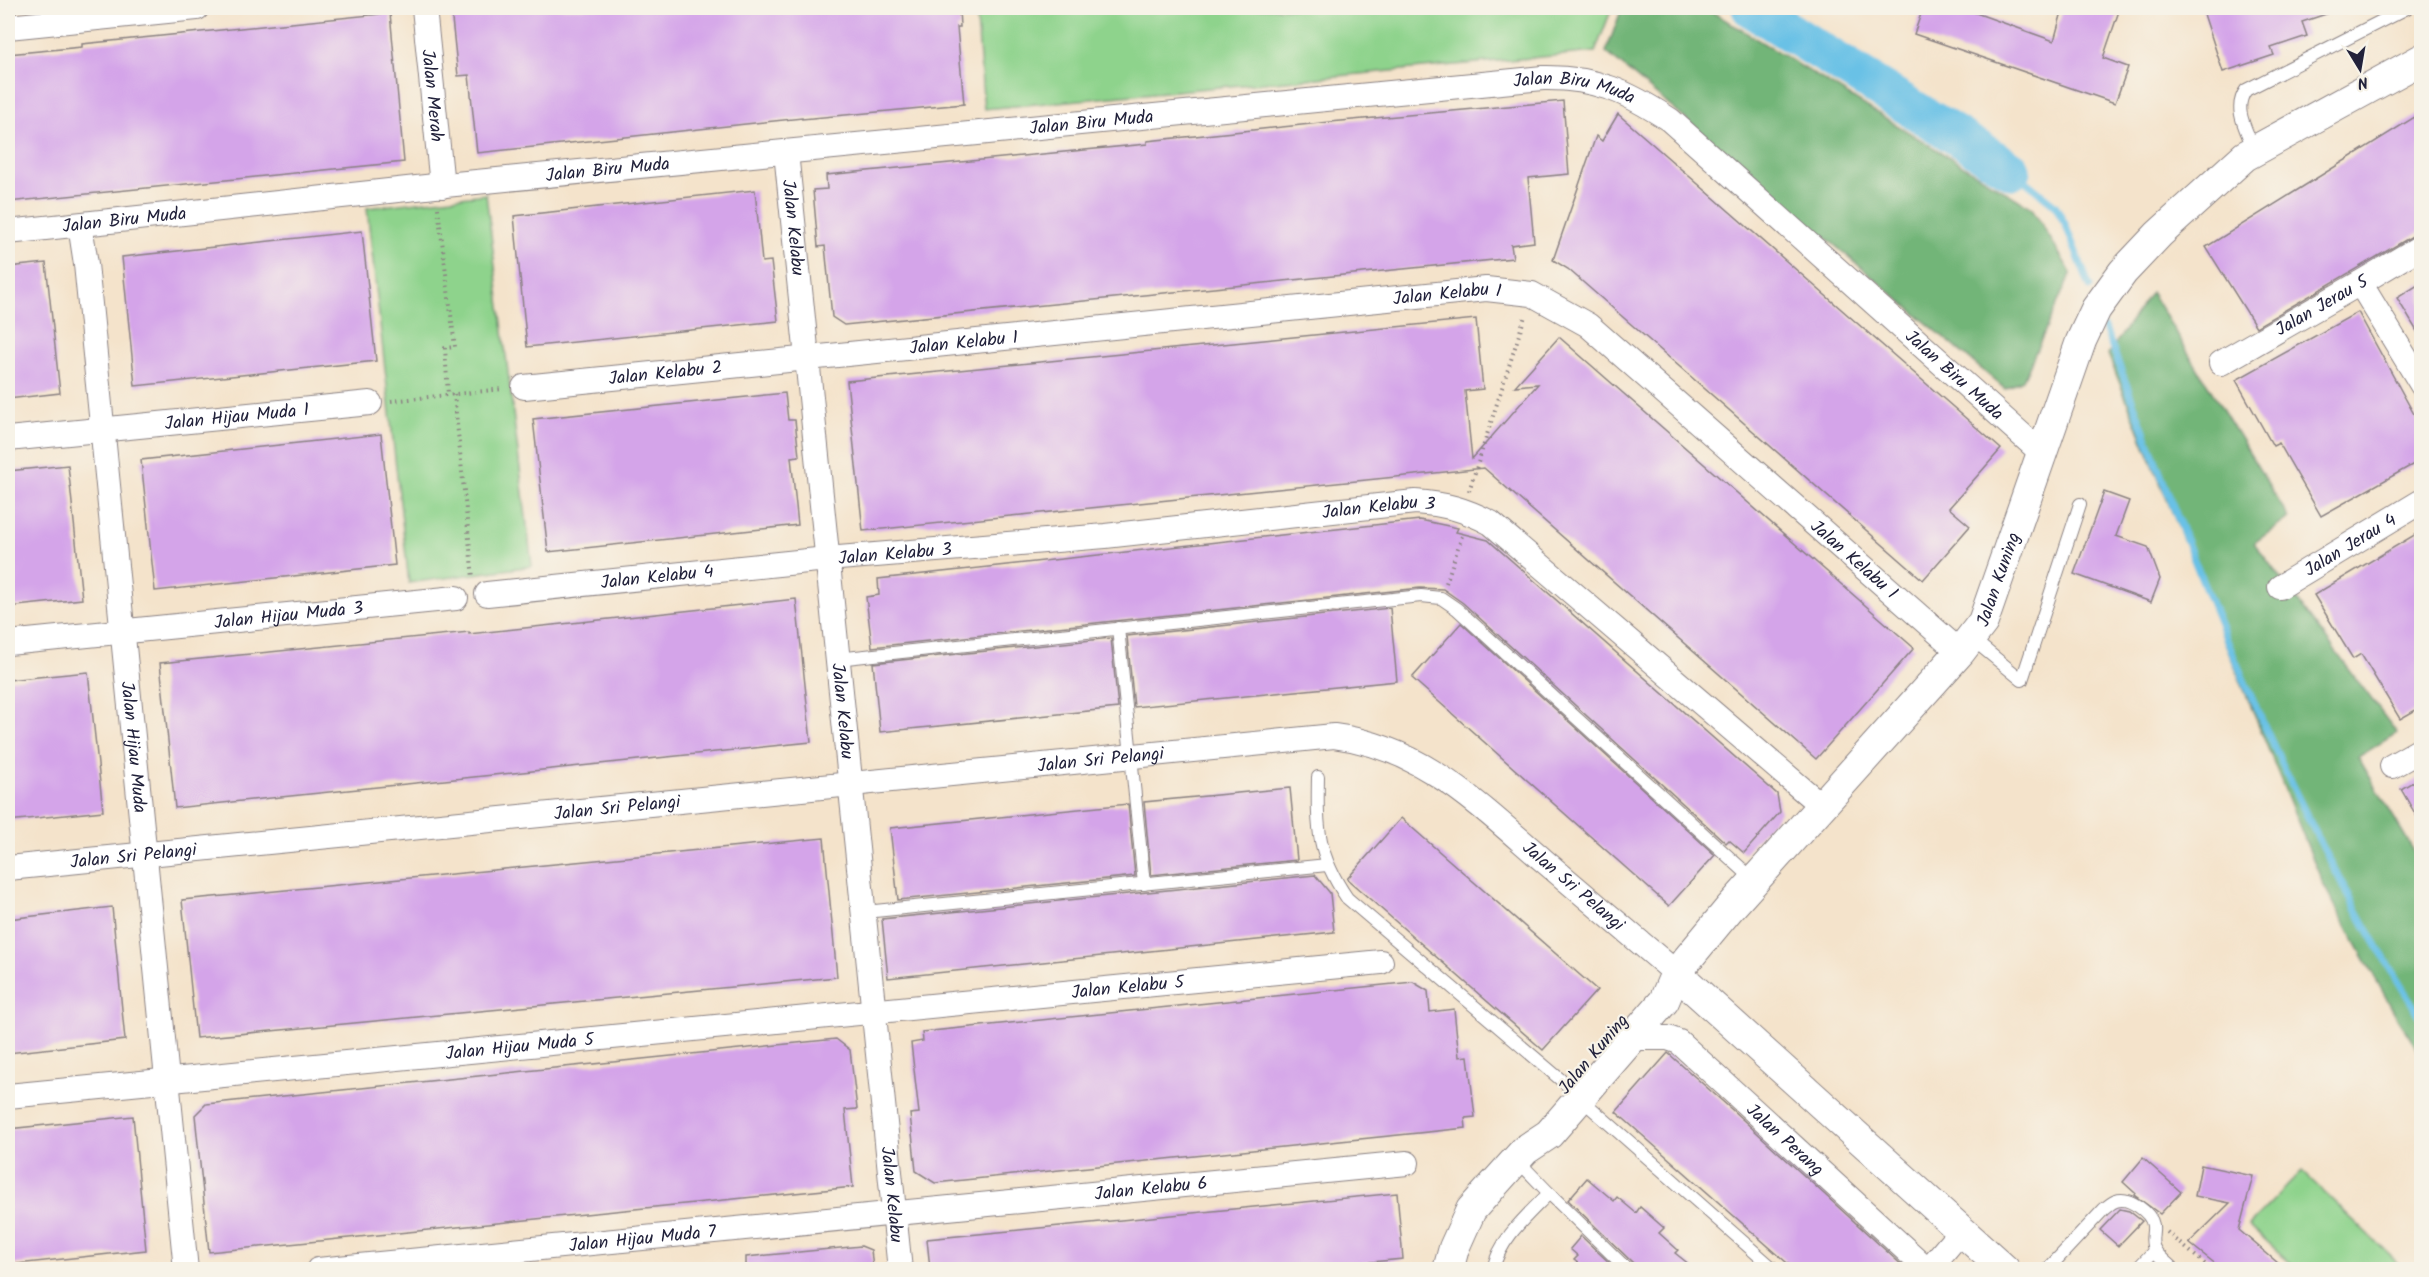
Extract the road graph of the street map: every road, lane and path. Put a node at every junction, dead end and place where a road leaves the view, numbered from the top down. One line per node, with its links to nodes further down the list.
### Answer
1 (196, 8): 4 (street)
2 (424, 8): 8 (street, Jalan Merah)
3 (2408, 8): 6 (lane)
4 (8, 27)
5 (2421, 59): 6 (street, Jalan Kuning)
6 (2254, 150): 22 (street, Jalan Kuning)
7 (786, 152): 8 (street, Jalan Biru Muda); 14 (street, Jalan Kelabu); 22 (street, Jalan Biru Muda)
8 (439, 186): 9 (street, Jalan Biru Muda); 18 (path)
9 (80, 225): 10 (street, Jalan Biru Muda); 20 (street, Jalan Hijau Muda)
10 (8, 232)
11 (2421, 246): 12 (street, Jalan Jerau 5)
12 (2360, 284): 15 (street, Jalan Jerau 5); 16 (street)
13 (1532, 294): 14 (street, Jalan Kelabu 1); 25 (path); 33 (street, Jalan Kelabu 1)
14 (807, 358): 17 (street, Jalan Kelabu 2); 26 (street, Jalan Kelabu)
15 (2221, 363)
16 (2421, 385)
17 (524, 387): 18 (path)
18 (451, 394): 19 (path); 28 (path)
19 (370, 403): 20 (street, Jalan Hijau Muda 1)
20 (102, 430): 21 (street, Jalan Hijau Muda 1); 31 (street, Jalan Hijau Muda)
21 (8, 439)
22 (2042, 453): 33 (street, Jalan Kuning)
23 (2421, 501): 27 (street, Jalan Jerau 4)
24 (2080, 504): 33 (lane)
25 (1466, 511): 26 (street, Jalan Kelabu 3); 29 (path); 40 (street, Jalan Kelabu 3)
26 (827, 560): 28 (street, Jalan Kelabu 4); 34 (street, Jalan Kelabu)
27 (2280, 587)
28 (472, 591): 31 (street, Jalan Hijau Muda 3)
29 (1441, 598): 30 (lane); 44 (lane)
30 (1118, 628): 34 (lane); 36 (lane)
31 (122, 631): 32 (street, Jalan Hijau Muda 3); 41 (street, Jalan Hijau Muda)
32 (8, 643)
33 (1966, 645): 40 (street, Jalan Kuning)
34 (837, 659): 39 (street, Jalan Kelabu)
35 (2421, 749): 37 (street)
36 (1130, 754): 39 (street, Jalan Sri Pelangi); 45 (lane); 48 (street, Jalan Sri Pelangi)
37 (2392, 766)
38 (1318, 777): 42 (lane)
39 (850, 784): 41 (street, Jalan Sri Pelangi); 46 (street, Jalan Kelabu)
40 (1822, 807): 44 (street, Jalan Kuning)
41 (144, 855): 43 (street, Jalan Sri Pelangi); 51 (street, Jalan Hijau Muda)
42 (1328, 865): 45 (lane); 52 (lane)
43 (8, 868)
44 (1755, 881): 48 (street, Jalan Kuning)
45 (1144, 884): 46 (lane)
46 (865, 912): 49 (street, Jalan Kelabu)
47 (1381, 962): 49 (street, Jalan Kelabu 5)
48 (1676, 972): 50 (street, Jalan Kuning); 52 (street, Jalan Kuning); 59 (street, Jalan Sri Pelangi)
49 (875, 1011): 51 (street, Jalan Hijau Muda 5); 57 (street, Jalan Kelabu)
50 (1632, 1038): 52 (street, Jalan Kuning); 68 (street, Jalan Perang)
51 (166, 1080): 53 (street, Jalan Hijau Muda 5); 61 (street, Jalan Hijau Muda)
52 (1573, 1092): 54 (street, Jalan Kuning); 67 (lane)
53 (8, 1096)
54 (1520, 1155): 56 (lane); 64 (street, Jalan Kuning)
55 (1407, 1163): 57 (street, Jalan Kelabu 6)
56 (1549, 1193): 65 (lane); 66 (lane)
57 (894, 1213): 62 (street, Jalan Hijau Muda 7); 63 (street, Jalan Kelabu)
58 (2151, 1218): 60 (lane); 70 (lane); 73 (path)
59 (1961, 1231): 68 (street); 69 (street, Jalan Sri Pelangi)
60 (2155, 1251): 71 (lane); 72 (lane)
61 (186, 1269)
62 (318, 1269)
63 (900, 1269)
64 (1448, 1269)
65 (1493, 1269)
66 (1628, 1269)
67 (1775, 1269)
68 (1928, 1269)
69 (2005, 1269)
70 (2047, 1269)
71 (2136, 1269)
72 (2174, 1269)
73 (2212, 1269)

